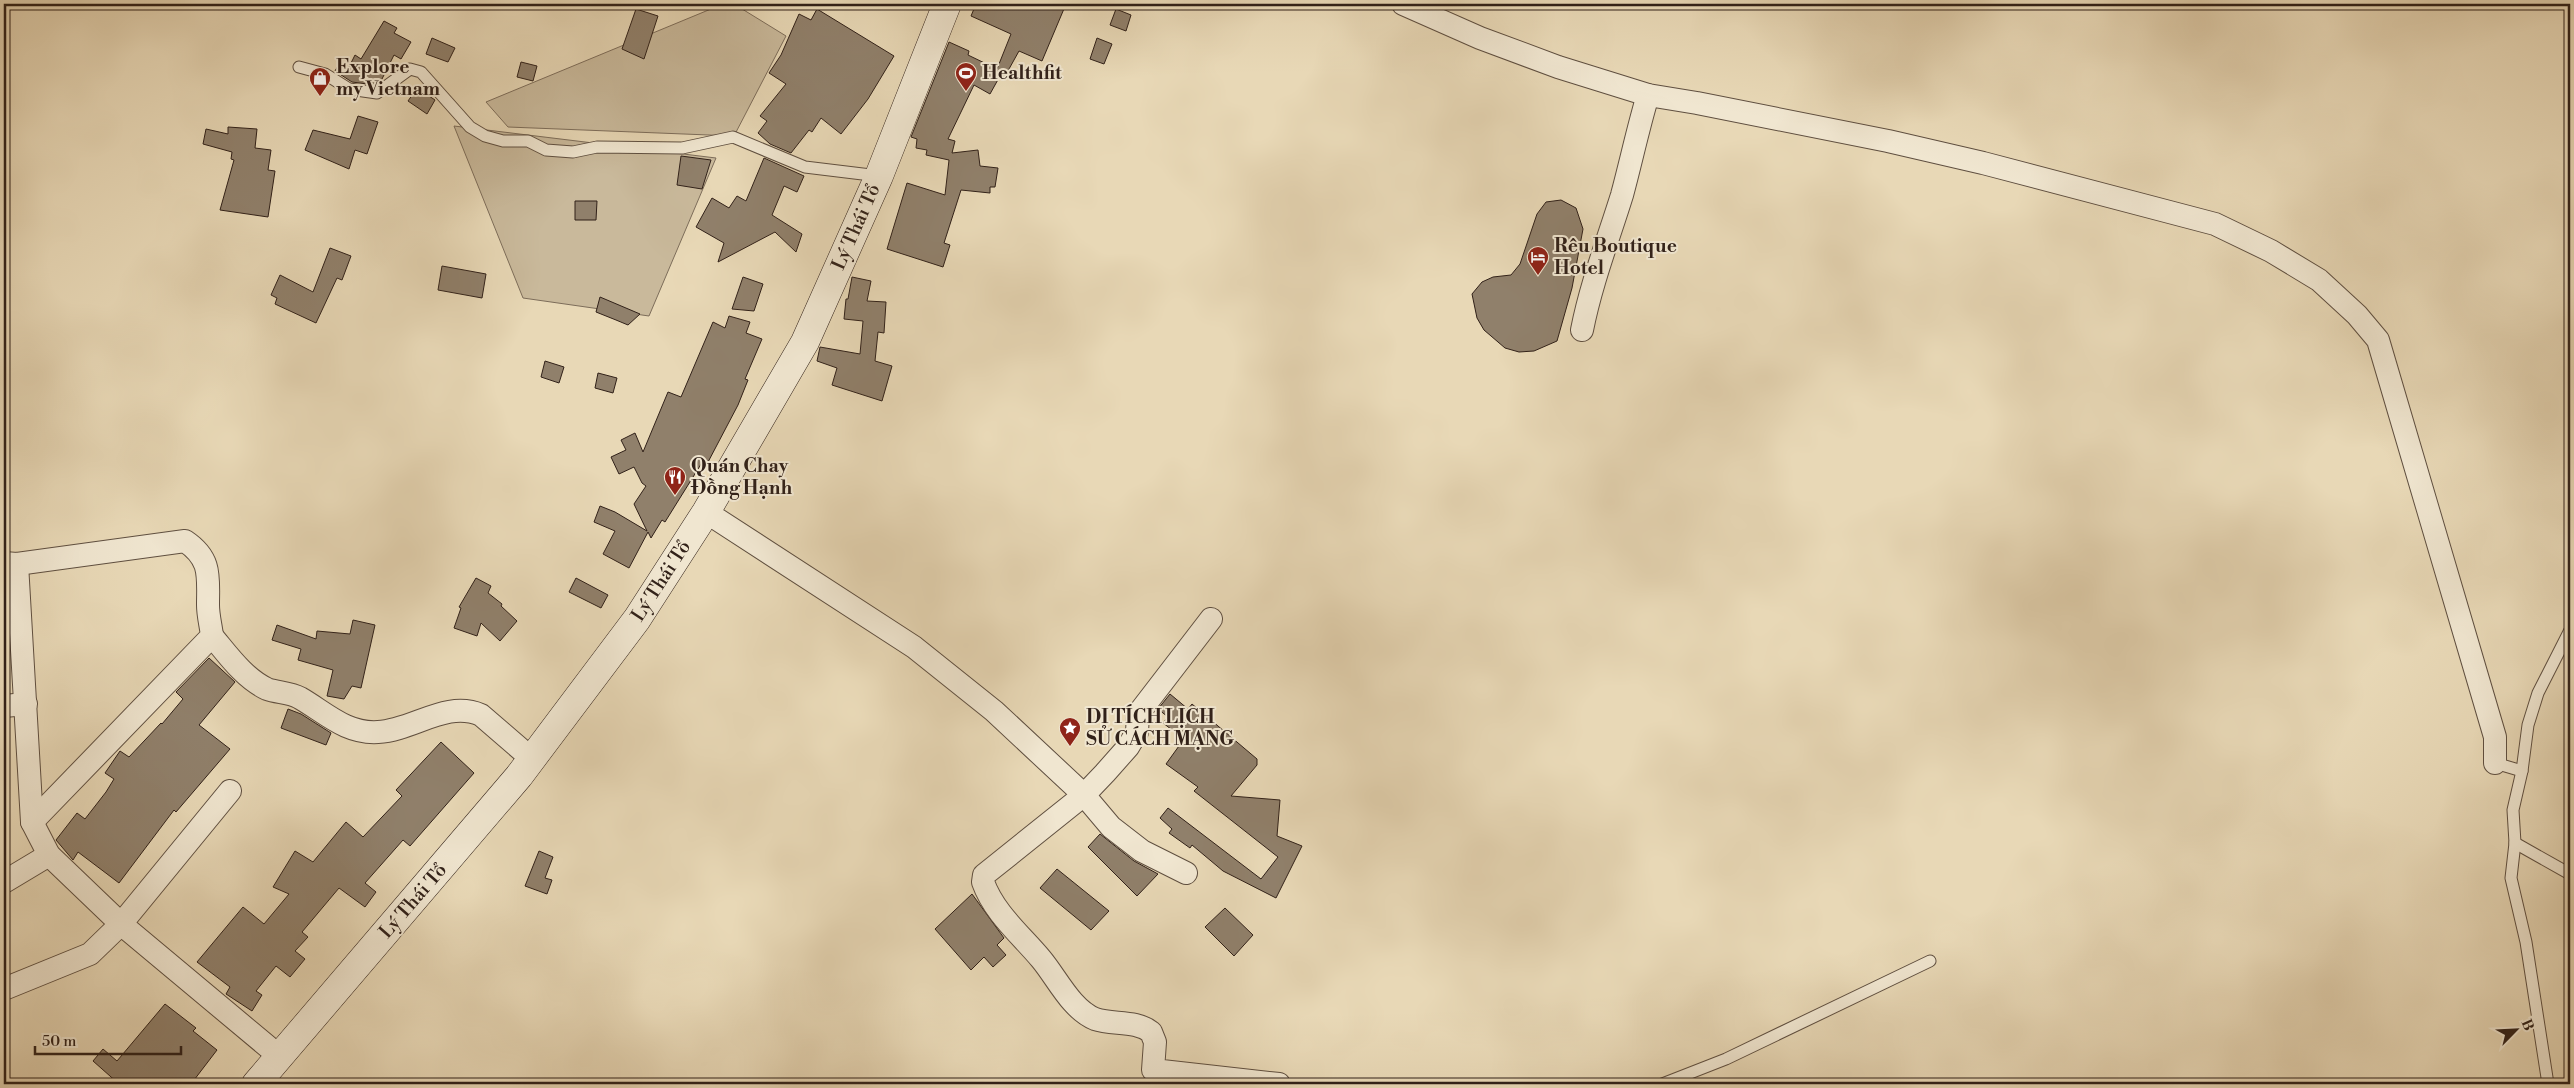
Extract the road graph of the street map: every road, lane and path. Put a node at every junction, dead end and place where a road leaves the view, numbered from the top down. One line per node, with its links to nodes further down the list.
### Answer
1 (947, 4): 5 (street, Lý Thái Tổ)
2 (1403, 4): 4 (street)
3 (299, 67): 5 (lane)
4 (1648, 95): 6 (street); 14 (street)
5 (879, 176): 7 (street, Lý Thái Tổ)
6 (1582, 330)
7 (706, 512): 13 (street, Lý Thái Tổ); 17 (street)
8 (10, 563): 11 (street); 12 (street)
9 (1211, 619): 17 (street)
10 (2570, 630): 15 (lane)
11 (212, 636): 13 (street); 18 (street)
12 (15, 705): 18 (street)
13 (532, 759): 27 (street, Lý Thái Tổ)
14 (2495, 763): 15 (lane)
15 (2522, 771): 19 (lane)
16 (230, 791): 24 (street)
17 (1084, 795): 21 (street); 29 (street)
18 (32, 822): 20 (street)
19 (2515, 843): 22 (lane); 31 (lane)
20 (49, 855): 23 (street); 24 (street)
21 (1186, 873)
22 (2570, 874)
23 (4, 882)
24 (121, 924): 26 (street); 27 (street)
25 (1930, 962): 30 (lane)
26 (4, 989)
27 (279, 1056): 28 (street, Lý Thái Tổ)
28 (256, 1084)
29 (1279, 1084)
30 (1662, 1084)
31 (2548, 1084)

